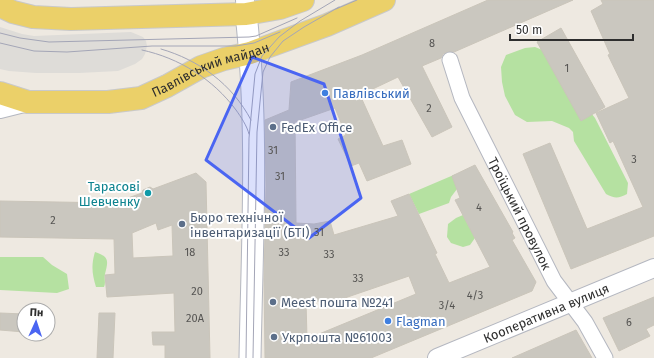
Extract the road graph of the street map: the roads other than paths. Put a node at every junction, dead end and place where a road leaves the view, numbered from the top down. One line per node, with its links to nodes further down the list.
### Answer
1 (303, 0): 4 (main road)
2 (384, 0): 5 (main road, Павлівський майдан)
3 (0, 6): 4 (main road)
4 (246, 7): 5 (main road)
5 (250, 53): 8 (main road, Павлівський майдан); 12 (main road)
6 (450, 60): 11 (street, Троїцький провулок)
7 (0, 93): 8 (main road, Павлівський майдан)
8 (28, 102): 9 (street, Павлівський майдан)
9 (0, 109)
10 (654, 268): 11 (street, Кооперативна вулиця)
11 (570, 302): 13 (street, Кооперативна вулиця); 14 (street, Троїцький провулок)
12 (250, 358)
13 (438, 358)
14 (605, 358)

